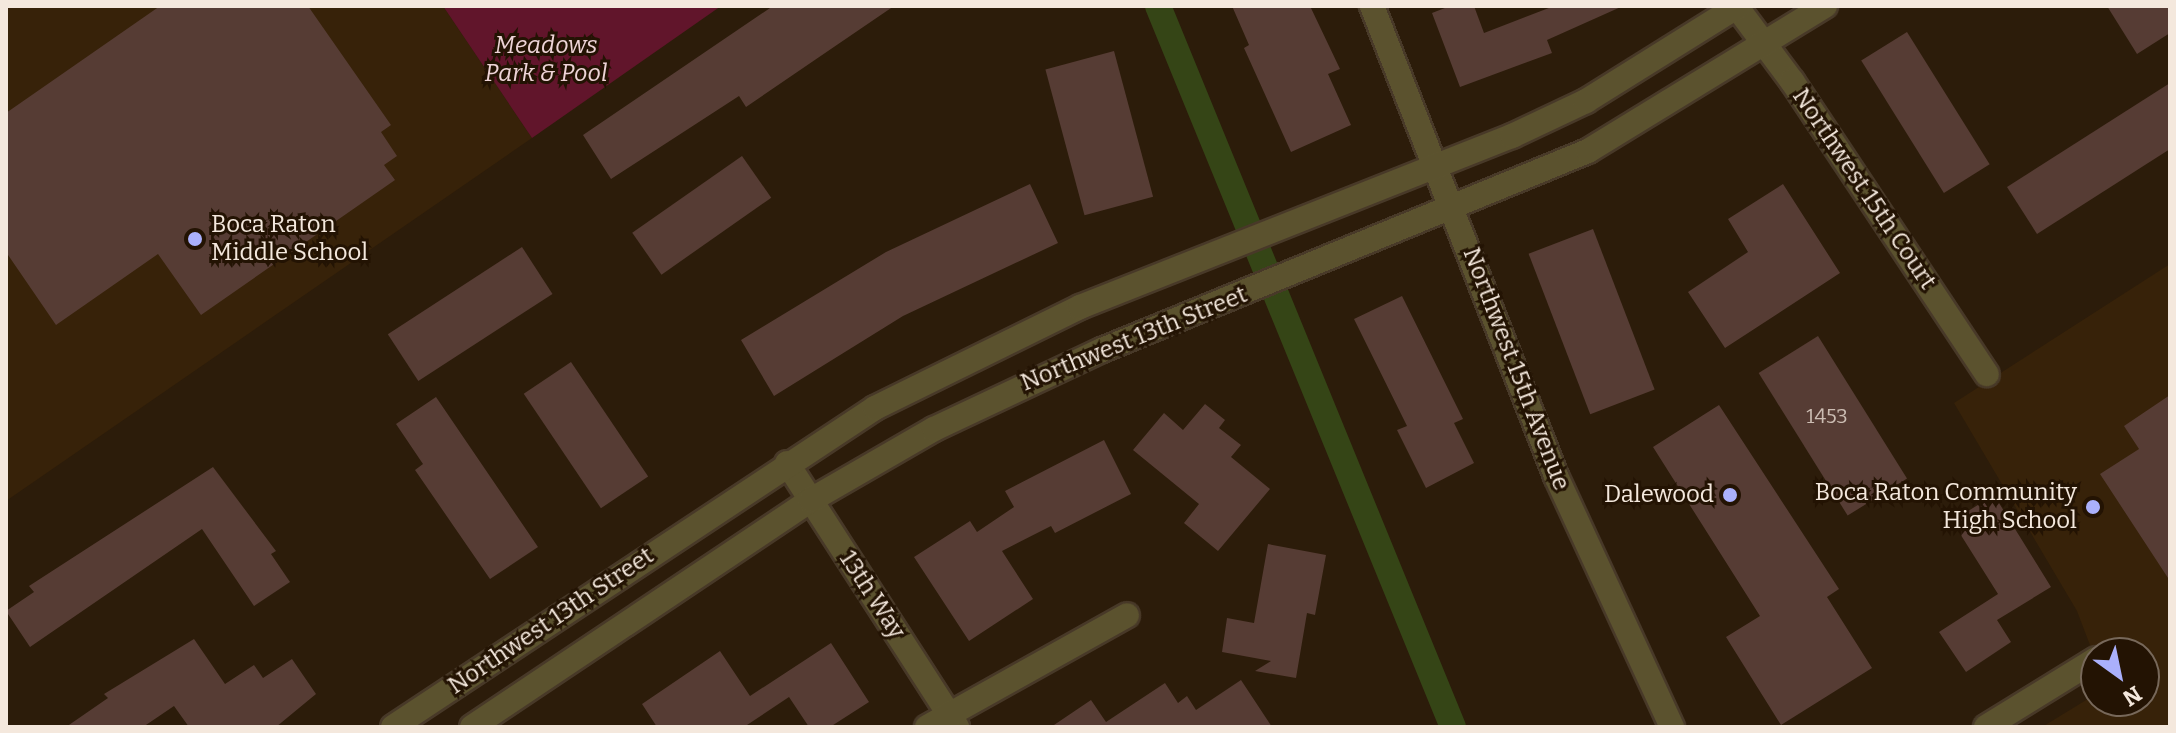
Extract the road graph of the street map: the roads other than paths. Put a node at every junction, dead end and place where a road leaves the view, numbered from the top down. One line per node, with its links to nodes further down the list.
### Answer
1 (1372, 6): 5 (street, Northwest 15th Avenue)
2 (1737, 6): 4 (street, Northwest 15th Court); 5 (street, Northwest 13th Street)
3 (1825, 6): 4 (street, Northwest 13th Street)
4 (1765, 44): 6 (street, Northwest 13th Street); 7 (street, Northwest 15th Court)
5 (1439, 167): 6 (street, Northwest 15th Avenue); 8 (street, Northwest 13th Street)
6 (1455, 209): 9 (street, Northwest 13th Street); 16 (street, Northwest 15th Avenue)
7 (1987, 374)
8 (787, 463): 9 (street, 13th Way); 13 (street, Northwest 13th Street)
9 (811, 500): 12 (street, 13th Way); 14 (street, Northwest 13th Street)
10 (1127, 615): 12 (street)
11 (2080, 668): 17 (street)
12 (952, 720): 15 (street)
13 (393, 727)
14 (472, 727)
15 (927, 727)
16 (1672, 727)
17 (1986, 727)

